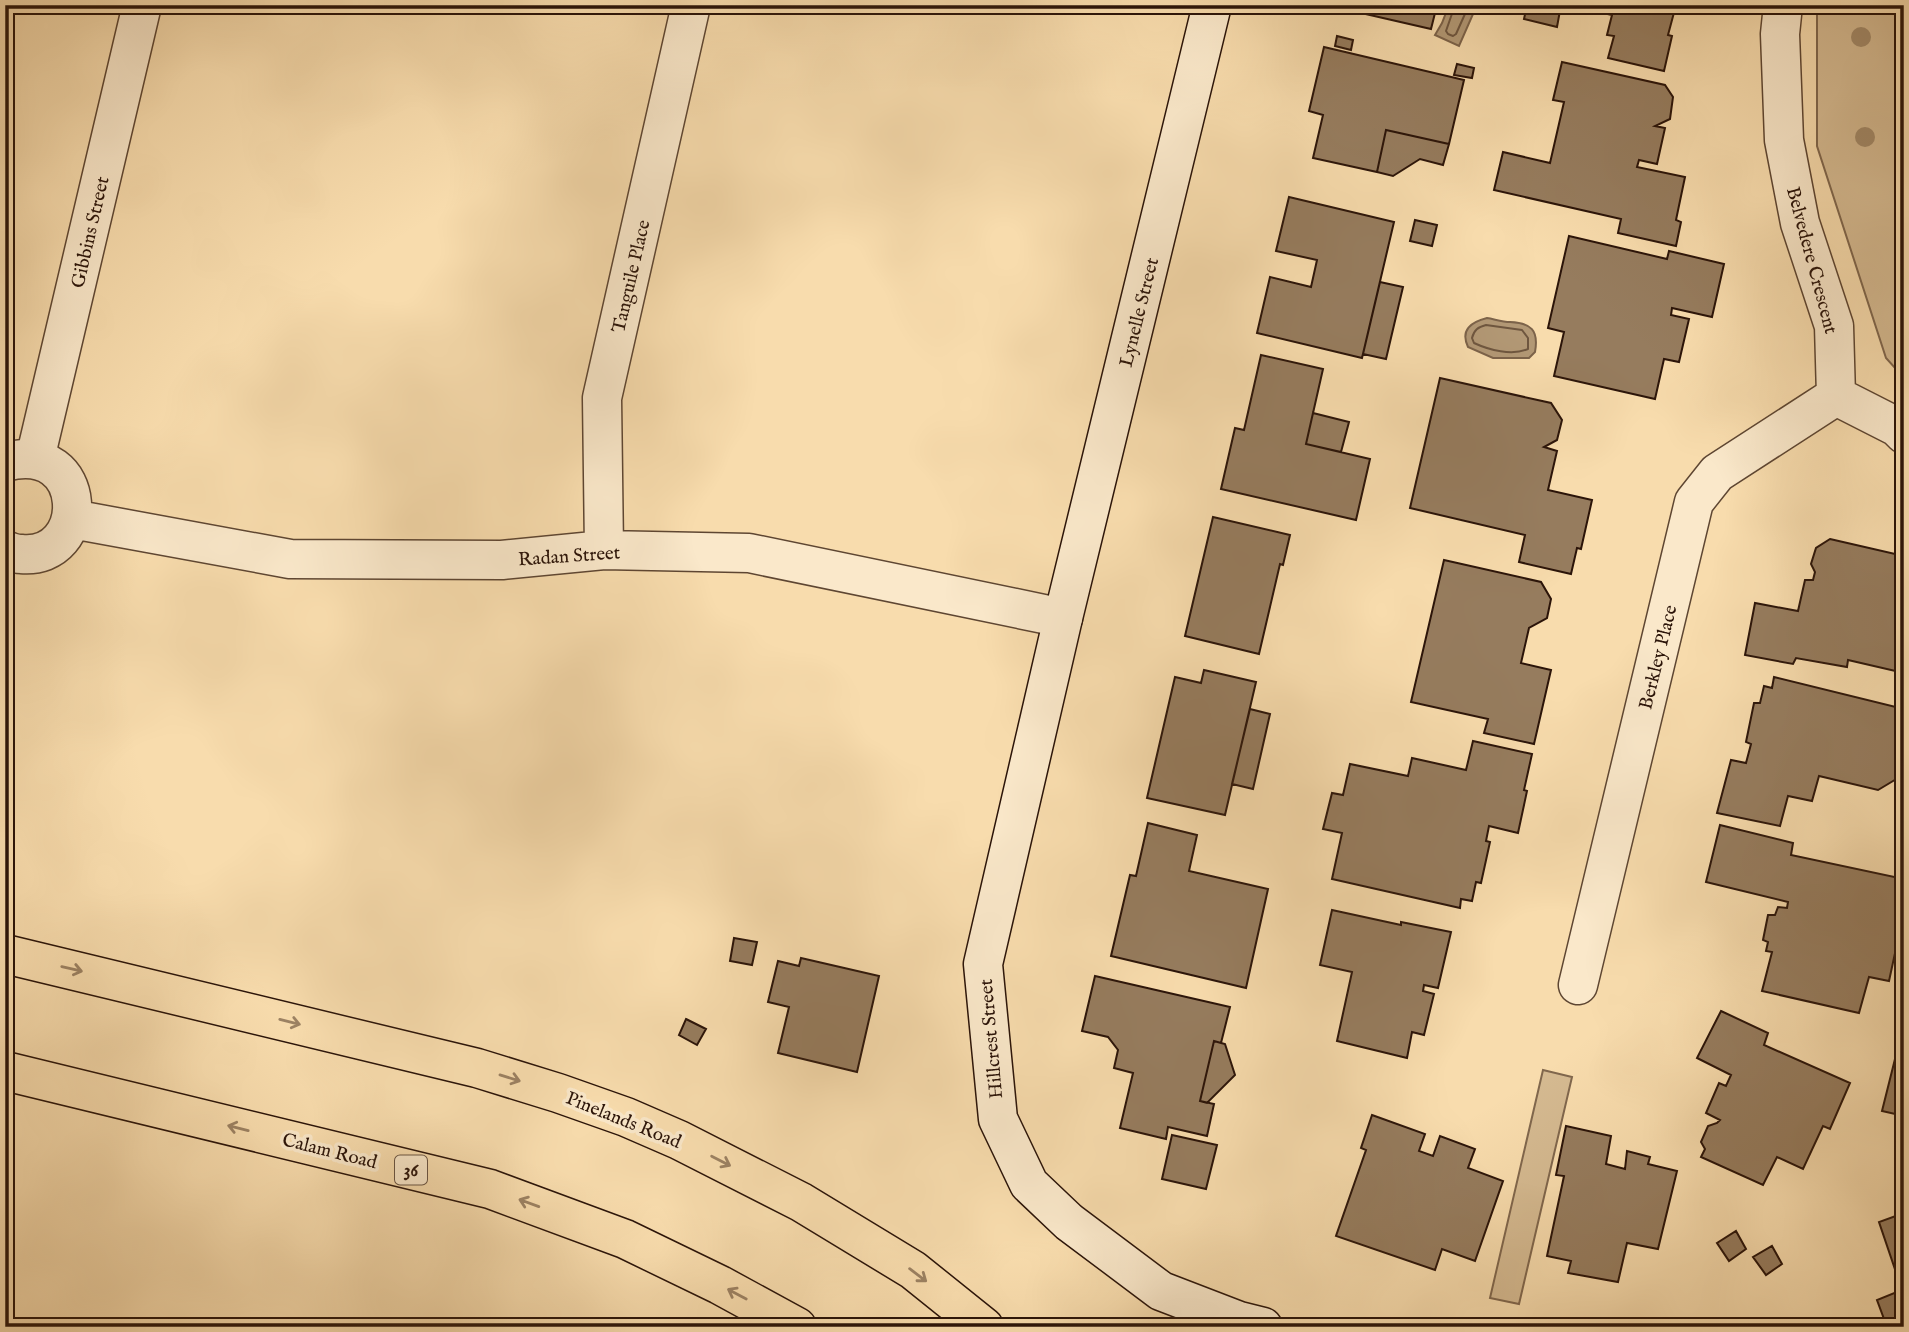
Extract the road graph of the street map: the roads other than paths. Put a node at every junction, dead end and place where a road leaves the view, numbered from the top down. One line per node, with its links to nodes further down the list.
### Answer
1 (142, 5): 7 (street, Gibbins Street)
2 (691, 5): 10 (street, Tanguile Place)
3 (1212, 5): 11 (street, Lynelle Street)
4 (1783, 5): 5 (street, Belvedere Crescent)
5 (1836, 396): 6 (street); 13 (street, Berkley Place)
6 (1904, 434)
7 (20, 461): 8 (street)
8 (72, 519): 9 (street); 10 (street, Radan Street)
9 (5, 550)
10 (604, 551): 11 (street, Radan Street)
11 (1063, 618): 17 (street, Hillcrest Street)
12 (5, 954): 16 (main road, Pinelands Road, one-way to 16)
13 (1578, 985)
14 (5, 1071): 15 (main road, Calam Road / 36, one-way to 14)
15 (797, 1327)
16 (984, 1327)
17 (1263, 1327)

